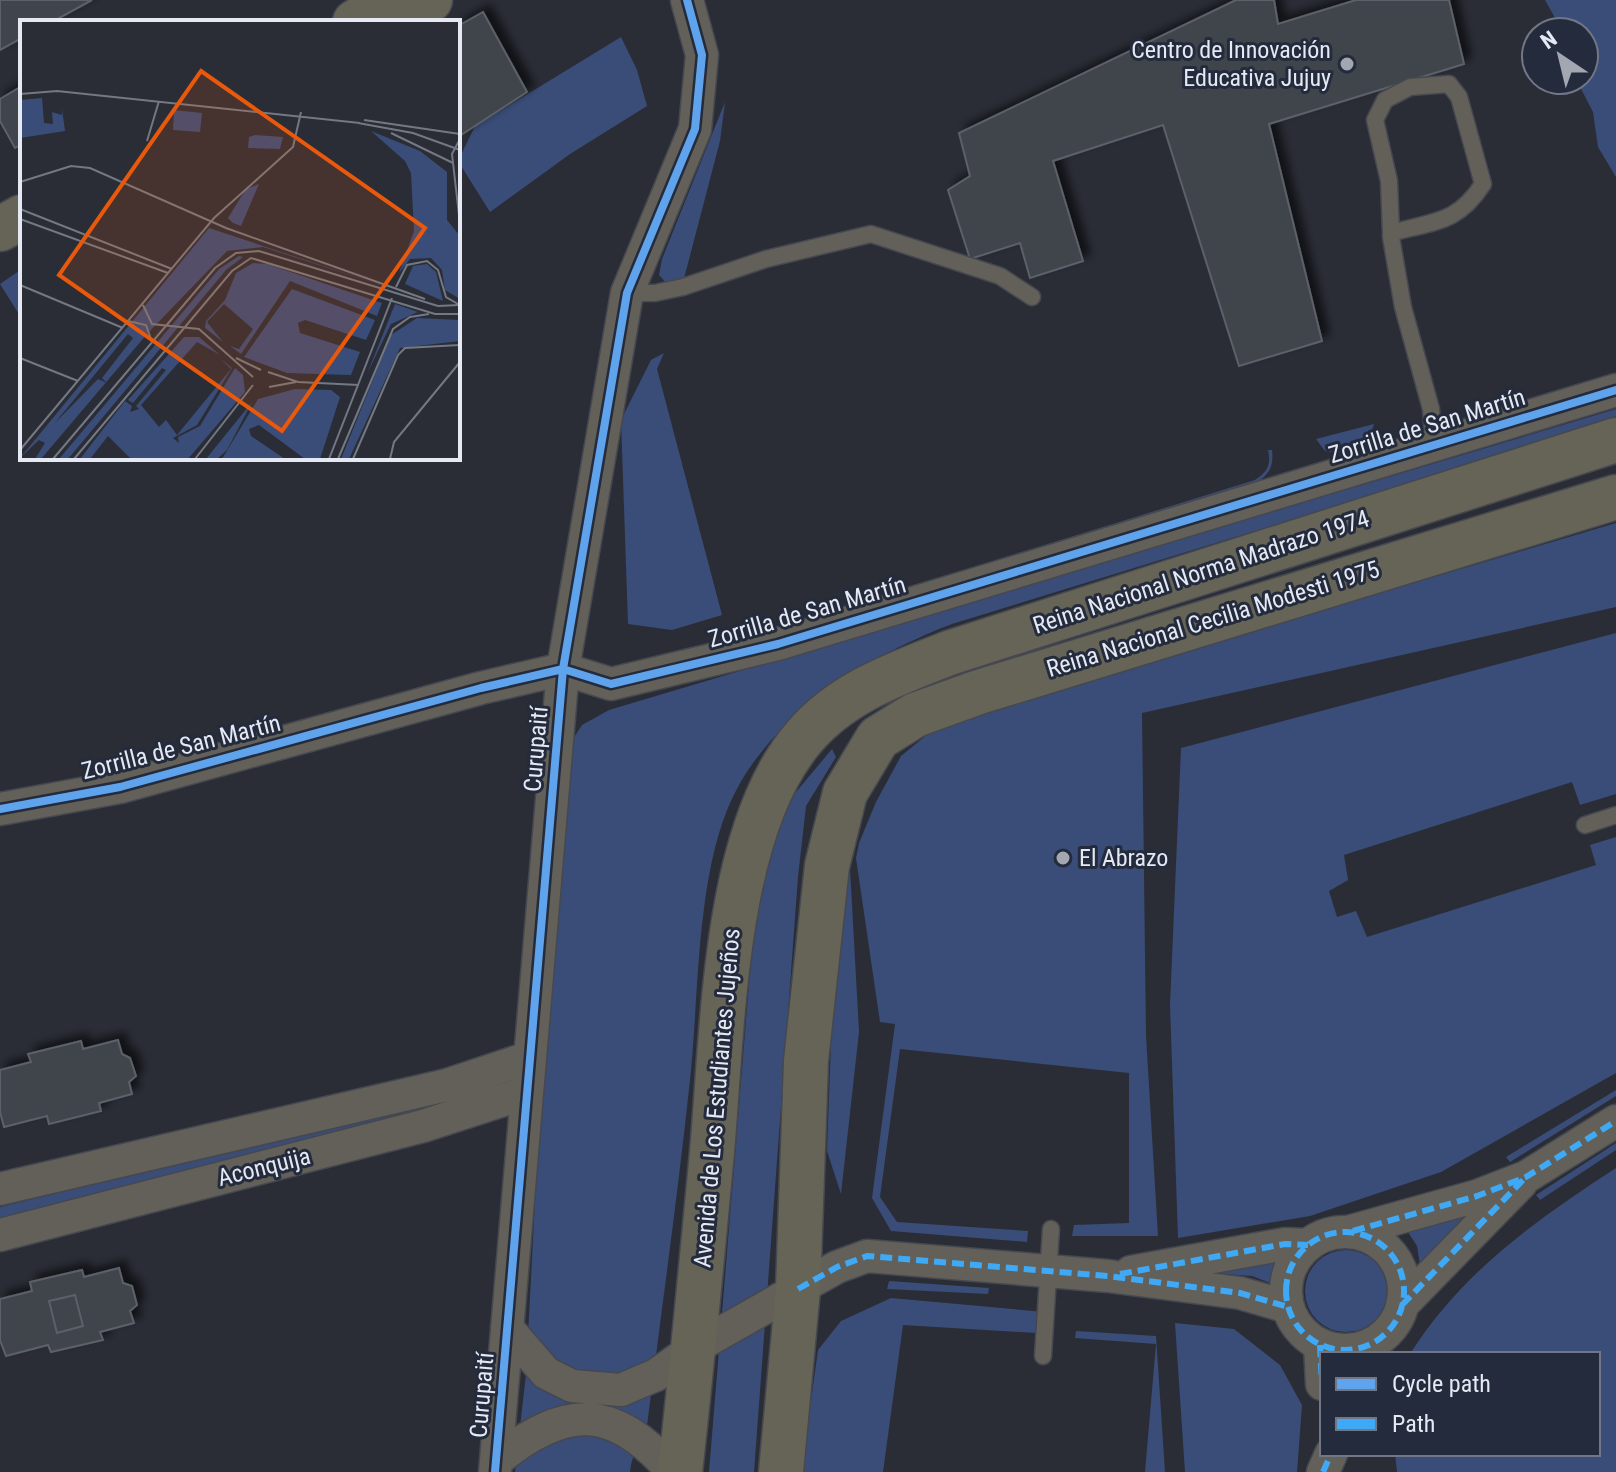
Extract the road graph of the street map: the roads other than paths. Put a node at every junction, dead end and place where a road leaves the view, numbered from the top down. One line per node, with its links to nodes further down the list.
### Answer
1 (391, 0): 4 (main road)
2 (430, 0): 5 (main road)
3 (687, 0): 9 (street, Curupaití)
4 (358, 20)
5 (396, 20)
6 (20, 218): 7 (main road)
7 (0, 229)
8 (1391, 233): 8 (lane); 13 (lane)
9 (627, 293): 10 (lane); 15 (street, Curupaití)
10 (1032, 297)
11 (1616, 390): 13 (street, Zorrilla de San Martín)
12 (1616, 440): 16 (main road, Reina Nacional Norma Madrazo 1974)
13 (1434, 445): 15 (street, Zorrilla de San Martín)
14 (1616, 497): 31 (main road, Reina Nacional Cecilia Modesti 1975)
15 (563, 669): 17 (street, Zorrilla de San Martín); 20 (street, Curupaití)
16 (804, 737): 36 (main road, Avenida de Los Estudiantes Jujeños)
17 (0, 809)
18 (1616, 815): 19 (lane)
19 (1585, 825)
20 (528, 1058): 21 (street, Curupaití); 24 (street, Aconquija)
21 (525, 1093): 27 (street, Aconquija); 33 (street, Curupaití)
22 (1616, 1121): 23 (street)
23 (1526, 1177): 26 (street); 34 (street)
24 (0, 1189)
25 (1051, 1229): 29 (lane)
26 (1348, 1232): 28 (street); 34 (street)
27 (0, 1235)
28 (1308, 1245): 30 (street); 32 (street)
29 (1049, 1270): 30 (street); 31 (street); 38 (lane)
30 (1108, 1276): 32 (street)
31 (798, 1289): 36 (street); 42 (main road)
32 (1288, 1307): 35 (street)
33 (507, 1328): 36 (street); 39 (street, Curupaití)
34 (1389, 1330): 35 (street)
35 (1320, 1345): 37 (street)
36 (694, 1348): 41 (main road, Avenida de Los Estudiantes Jujeños)
37 (1320, 1352)
38 (1043, 1356)
39 (496, 1467): 40 (street)
40 (673, 1472)
41 (680, 1472)
42 (781, 1472)

